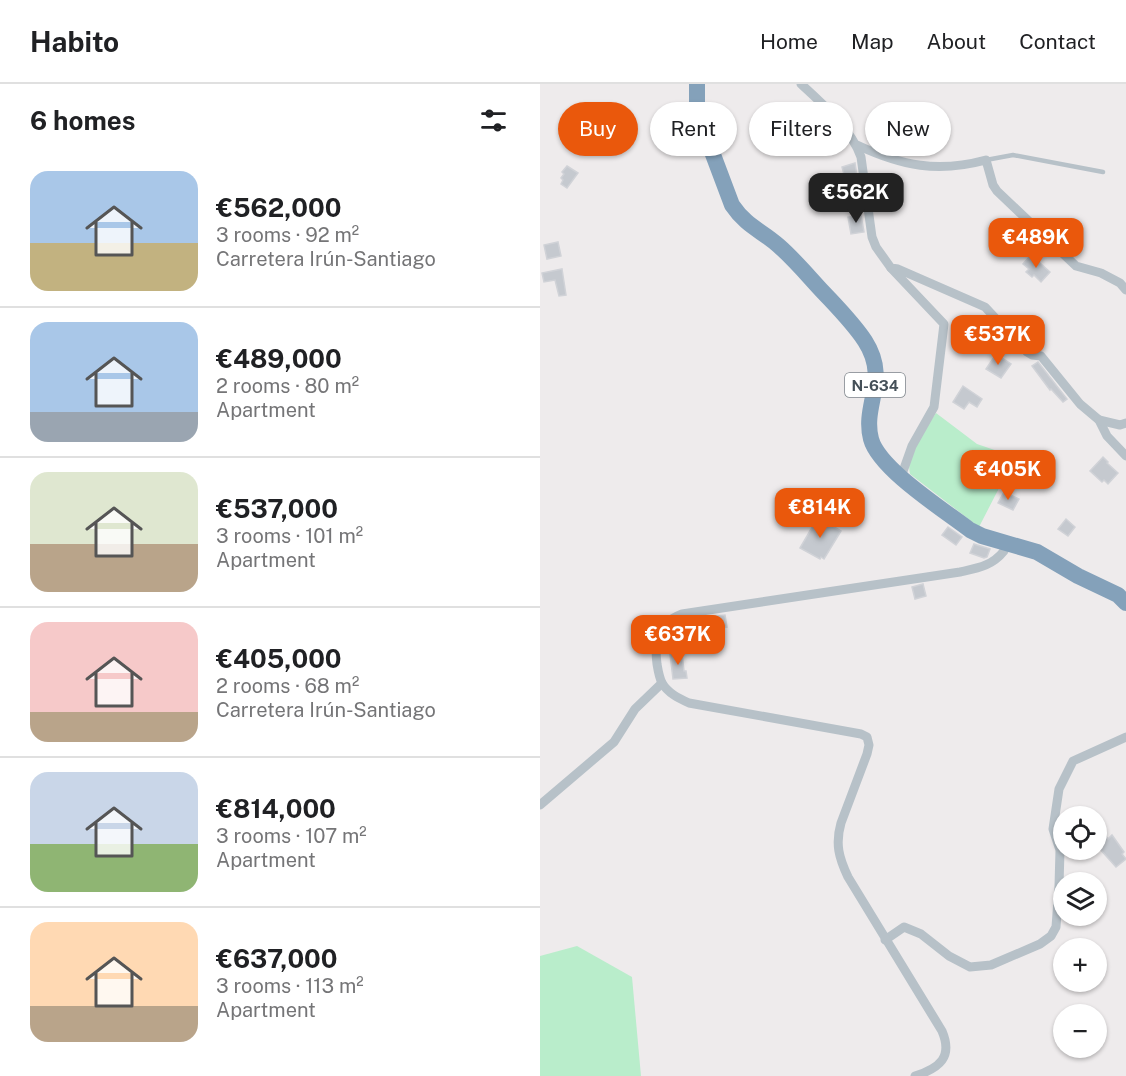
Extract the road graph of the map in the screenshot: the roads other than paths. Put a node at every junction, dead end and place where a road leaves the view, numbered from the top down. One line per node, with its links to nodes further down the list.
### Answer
1 (697, 84): 11 (highway, N-634)
2 (801, 84): 3 (street)
3 (857, 146): 4 (street); 6 (street)
4 (986, 160): 5 (lane); 7 (street)
5 (1103, 172)
6 (891, 268): 8 (street); 11 (street)
7 (1126, 290)
8 (1099, 420): 9 (street); 10 (street)
9 (1126, 423)
10 (1126, 456)
11 (901, 477): 12 (highway, N-634)
12 (1004, 542): 13 (highway, N-634); 14 (street)
13 (1126, 603)
14 (662, 683): 16 (street); 17 (street)
15 (1126, 737): 17 (street)
16 (540, 805)
17 (885, 940): 18 (street)
18 (934, 1071): 19 (street)
19 (915, 1076)

